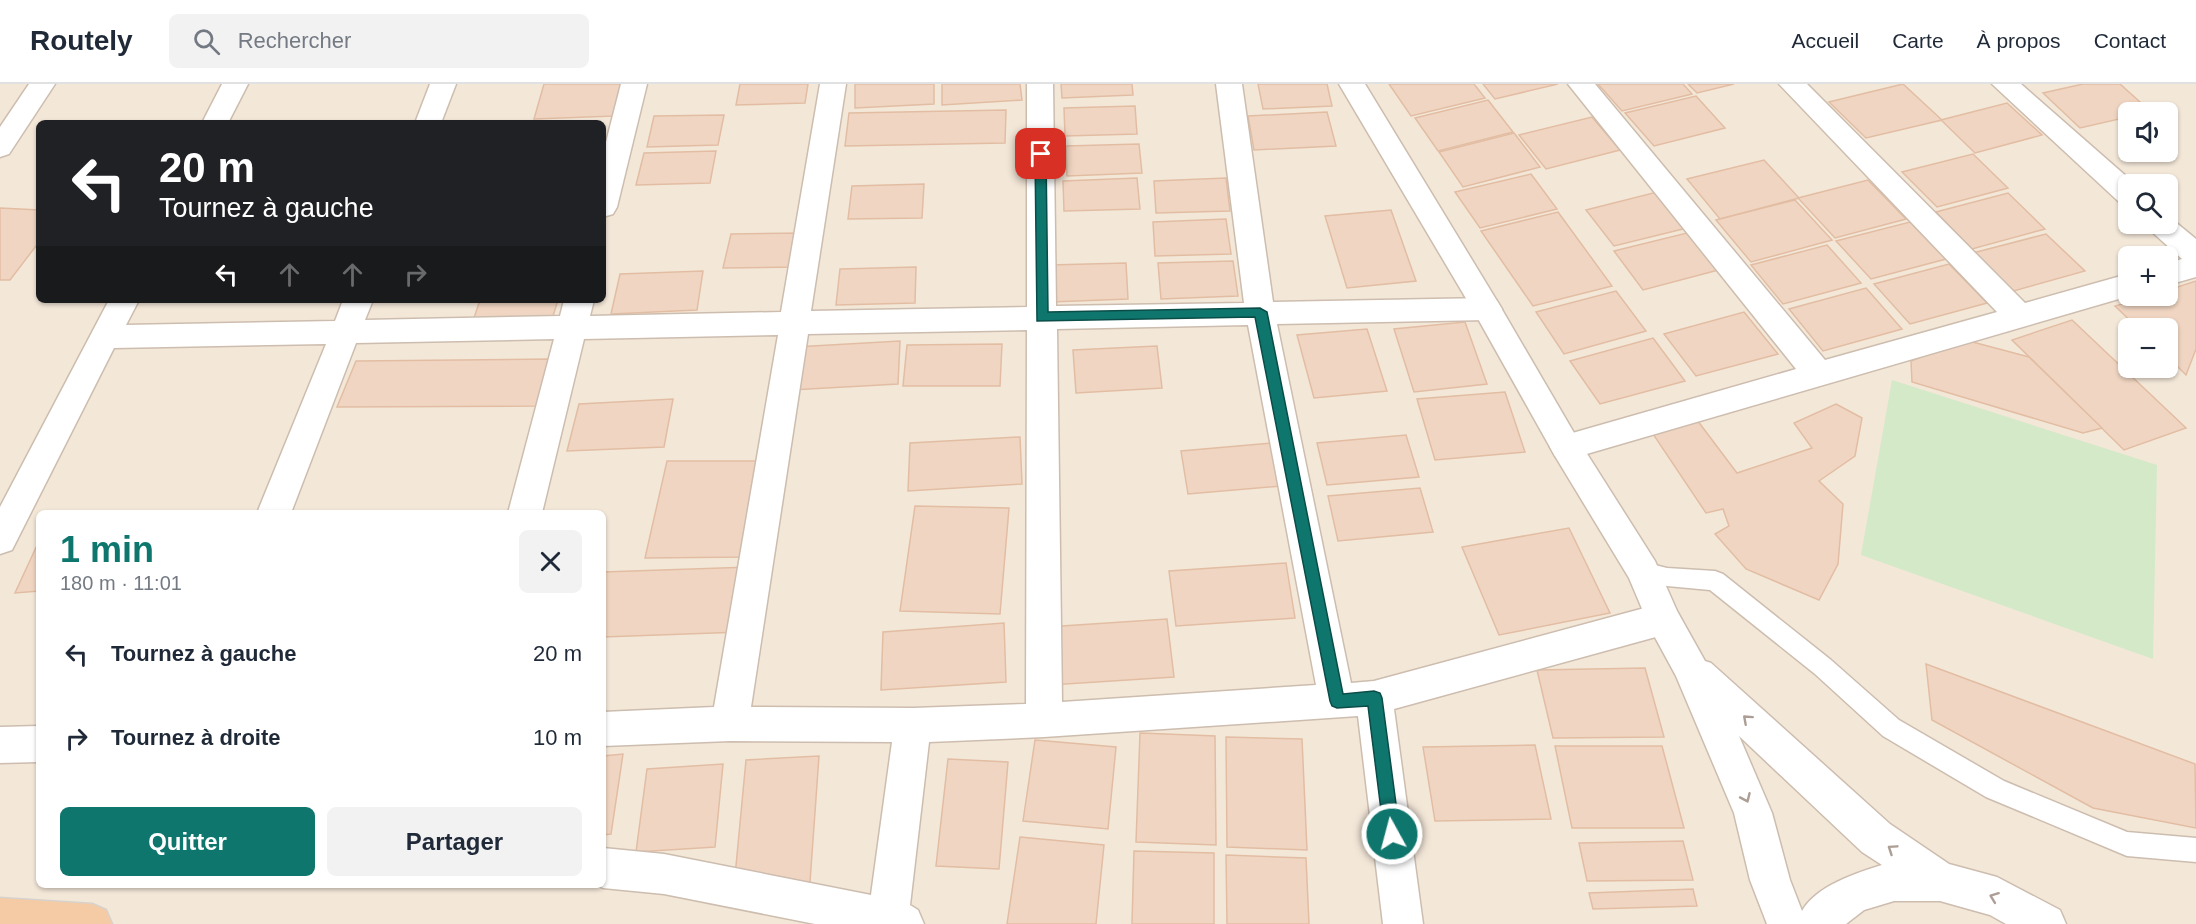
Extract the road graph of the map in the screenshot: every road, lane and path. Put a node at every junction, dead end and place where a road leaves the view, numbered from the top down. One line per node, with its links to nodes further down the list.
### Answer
1 (42, 84): 14 (street)
2 (235, 84): 12 (street)
3 (443, 84): 13 (street)
4 (634, 84): 16 (street)
5 (833, 84): 29 (street)
6 (1040, 84): 28 (street)
7 (1229, 84): 25 (street)
8 (1352, 84): 24 (street)
9 (1581, 84): 32 (street)
10 (1792, 84): 27 (street)
11 (2005, 84): 15 (street)
12 (217, 120)
13 (429, 120)
14 (0, 148)
15 (2118, 185)
16 (606, 195)
17 (2172, 234): 18 (street)
18 (2196, 255)
19 (2196, 266): 20 (street)
20 (2178, 271)
21 (2118, 288): 27 (street)
22 (122, 303): 31 (street)
23 (357, 303): 30 (street)
24 (1487, 309): 25 (street); 33 (street)
25 (1260, 312): 28 (street); 41 (street)
26 (576, 314): 29 (street); 30 (street); 35 (street)
27 (2019, 316): 32 (street)
28 (1042, 317): 29 (street); 42 (street)
29 (795, 323): 43 (street)
30 (345, 332): 31 (street); 34 (street)
31 (104, 338): 36 (street)
32 (1819, 375): 33 (street)
33 (1566, 447): 37 (street)
34 (275, 510)
35 (526, 510)
36 (0, 540)
37 (1643, 571): 38 (street); 48 (lane)
38 (1664, 619): 39 (street); 40 (street)
39 (1690, 668): 50 (street, one-way to 39); 55 (street, one-way to 55)
40 (1374, 698): 41 (street); 54 (street)
41 (1337, 701): 42 (street)
42 (1044, 720): 44 (street)
43 (730, 724): 44 (street); 45 (street)
44 (913, 725): 52 (street)
45 (606, 729)
46 (36, 744): 47 (street)
47 (0, 745)
48 (2196, 850)
49 (606, 868): 52 (street)
50 (1940, 881): 56 (street); 57 (street, one-way to 50)
51 (0, 918): 53 (highway)
52 (900, 922)
53 (92, 924)
54 (1403, 924)
55 (1787, 924)
56 (1817, 924)
57 (2046, 924)

